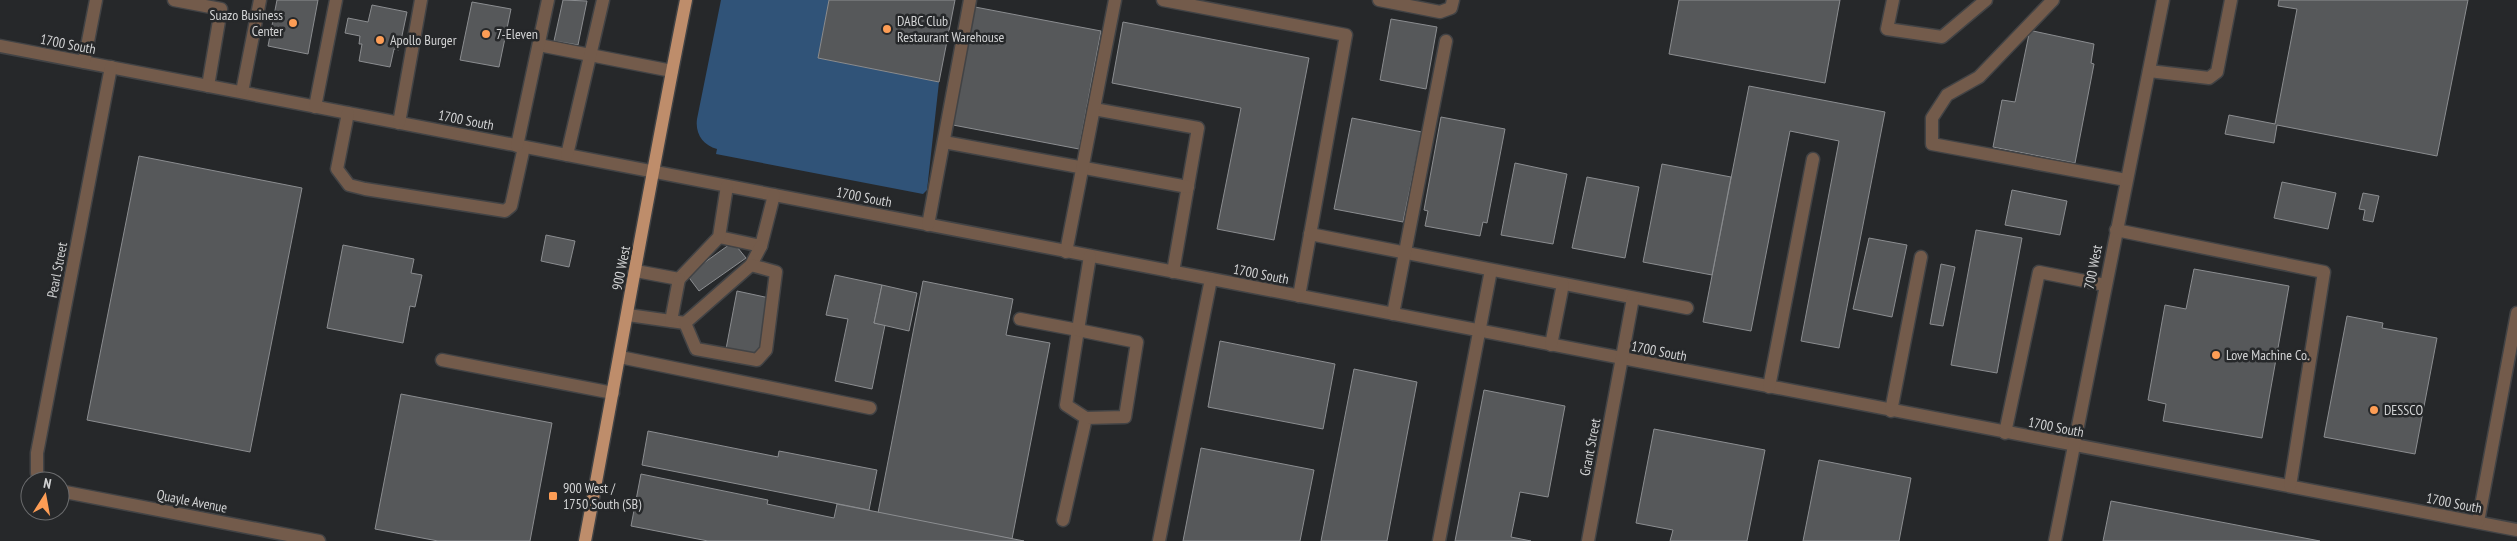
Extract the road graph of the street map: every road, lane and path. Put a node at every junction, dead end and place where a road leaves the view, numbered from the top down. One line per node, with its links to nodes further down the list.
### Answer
1 (96, 0): 23 (street)
2 (174, 0): 27 (street)
3 (260, 0): 28 (street)
4 (336, 0): 29 (street)
5 (421, 0): 32 (street)
6 (548, 0): 20 (street)
7 (603, 0): 22 (street)
8 (686, 0): 25 (main road, 900 West)
9 (970, 0): 33 (street)
10 (1115, 0): 30 (street)
11 (1164, 0): 45 (street)
12 (1379, 0): 13 (street)
13 (1453, 0)
14 (1893, 0): 15 (street)
15 (1986, 0)
16 (2053, 0): 39 (street)
17 (2163, 0): 26 (street, 700 West)
18 (2231, 0): 26 (street)
19 (1446, 41): 49 (street)
20 (538, 45): 22 (street); 34 (street)
21 (0, 46): 23 (street, 1700 South)
22 (590, 55): 25 (street); 35 (street)
23 (84, 62): 24 (street, 1700 South)
24 (111, 67): 27 (street, 1700 South); 82 (street, Pearl Street)
25 (672, 71): 38 (main road, 900 West)
26 (2149, 71): 39 (street, 700 West)
27 (208, 86): 28 (street, 1700 South)
28 (242, 92): 29 (street, 1700 South)
29 (315, 107): 31 (street, 1700 South)
30 (1094, 110): 37 (street); 41 (street)
31 (348, 113): 32 (street, 1700 South); 34 (street)
32 (400, 123): 34 (street, 1700 South)
33 (944, 142): 37 (street); 43 (street)
34 (521, 146): 35 (street, 1700 South)
35 (567, 155): 38 (street, 1700 South)
36 (1814, 159): 75 (street)
37 (1083, 168): 41 (street); 48 (street)
38 (653, 172): 40 (street, 1700 South); 53 (main road, 900 West)
39 (2126, 180): 44 (street, 700 West)
40 (727, 186): 42 (street, 1700 South); 46 (street)
41 (1188, 187): 55 (street)
42 (774, 195): 43 (street, 1700 South); 47 (street)
43 (928, 225): 48 (street, 1700 South)
44 (2116, 230): 59 (street, 700 West); 83 (street)
45 (1310, 234): 49 (street); 60 (street)
46 (719, 237): 47 (street); 56 (street)
47 (761, 246): 52 (street)
48 (1066, 252): 50 (street, 1700 South)
49 (1406, 253): 54 (street); 64 (street)
50 (1090, 256): 55 (street, 1700 South); 69 (street)
51 (1921, 257): 78 (street)
52 (751, 265): 68 (street); 68 (street)
53 (636, 270): 56 (street); 65 (main road, 900 West)
54 (1491, 270): 58 (street); 70 (street)
55 (1173, 272): 57 (street, 1700 South)
56 (679, 279): 67 (street)
57 (1210, 279): 60 (street, 1700 South); 90 (street)
58 (1563, 284): 61 (street); 71 (street)
59 (2105, 285): 80 (street); 81 (street, 700 West)
60 (1299, 296): 64 (street, 1700 South)
61 (1633, 298): 62 (street); 73 (street, Grant Street)
62 (1687, 308)
63 (2517, 313): 86 (street)
64 (1393, 314): 70 (street, 1700 South)
65 (628, 315): 67 (street); 72 (main road, 900 West)
66 (1020, 319): 69 (street)
67 (671, 321): 68 (street)
68 (685, 323)
69 (1078, 330): 79 (street); 79 (street)
70 (1479, 331): 71 (street, 1700 South); 91 (street)
71 (1551, 345): 73 (street, 1700 South)
72 (620, 357): 76 (main road, 900 West); 77 (street)
73 (1622, 359): 75 (street, 1700 South); 92 (street, Grant Street)
74 (442, 360): 76 (street)
75 (1768, 387): 78 (street, 1700 South)
76 (613, 394): 89 (main road, 900 West)
77 (870, 408)
78 (1892, 411): 80 (street, 1700 South)
79 (1086, 418): 85 (street)
80 (2005, 433): 81 (street, 1700 South)
81 (2073, 446): 83 (street, 1700 South); 93 (street, 700 West)
82 (37, 471)
83 (2290, 486): 86 (street, 1700 South)
84 (70, 493): 88 (street, Quayle Avenue)
85 (1063, 520)
86 (2478, 522): 87 (street, 1700 South)
87 (2517, 530)
88 (318, 541)
89 (585, 541)
90 (1159, 541)
91 (1439, 541)
92 (1588, 541)
93 (2055, 541)

